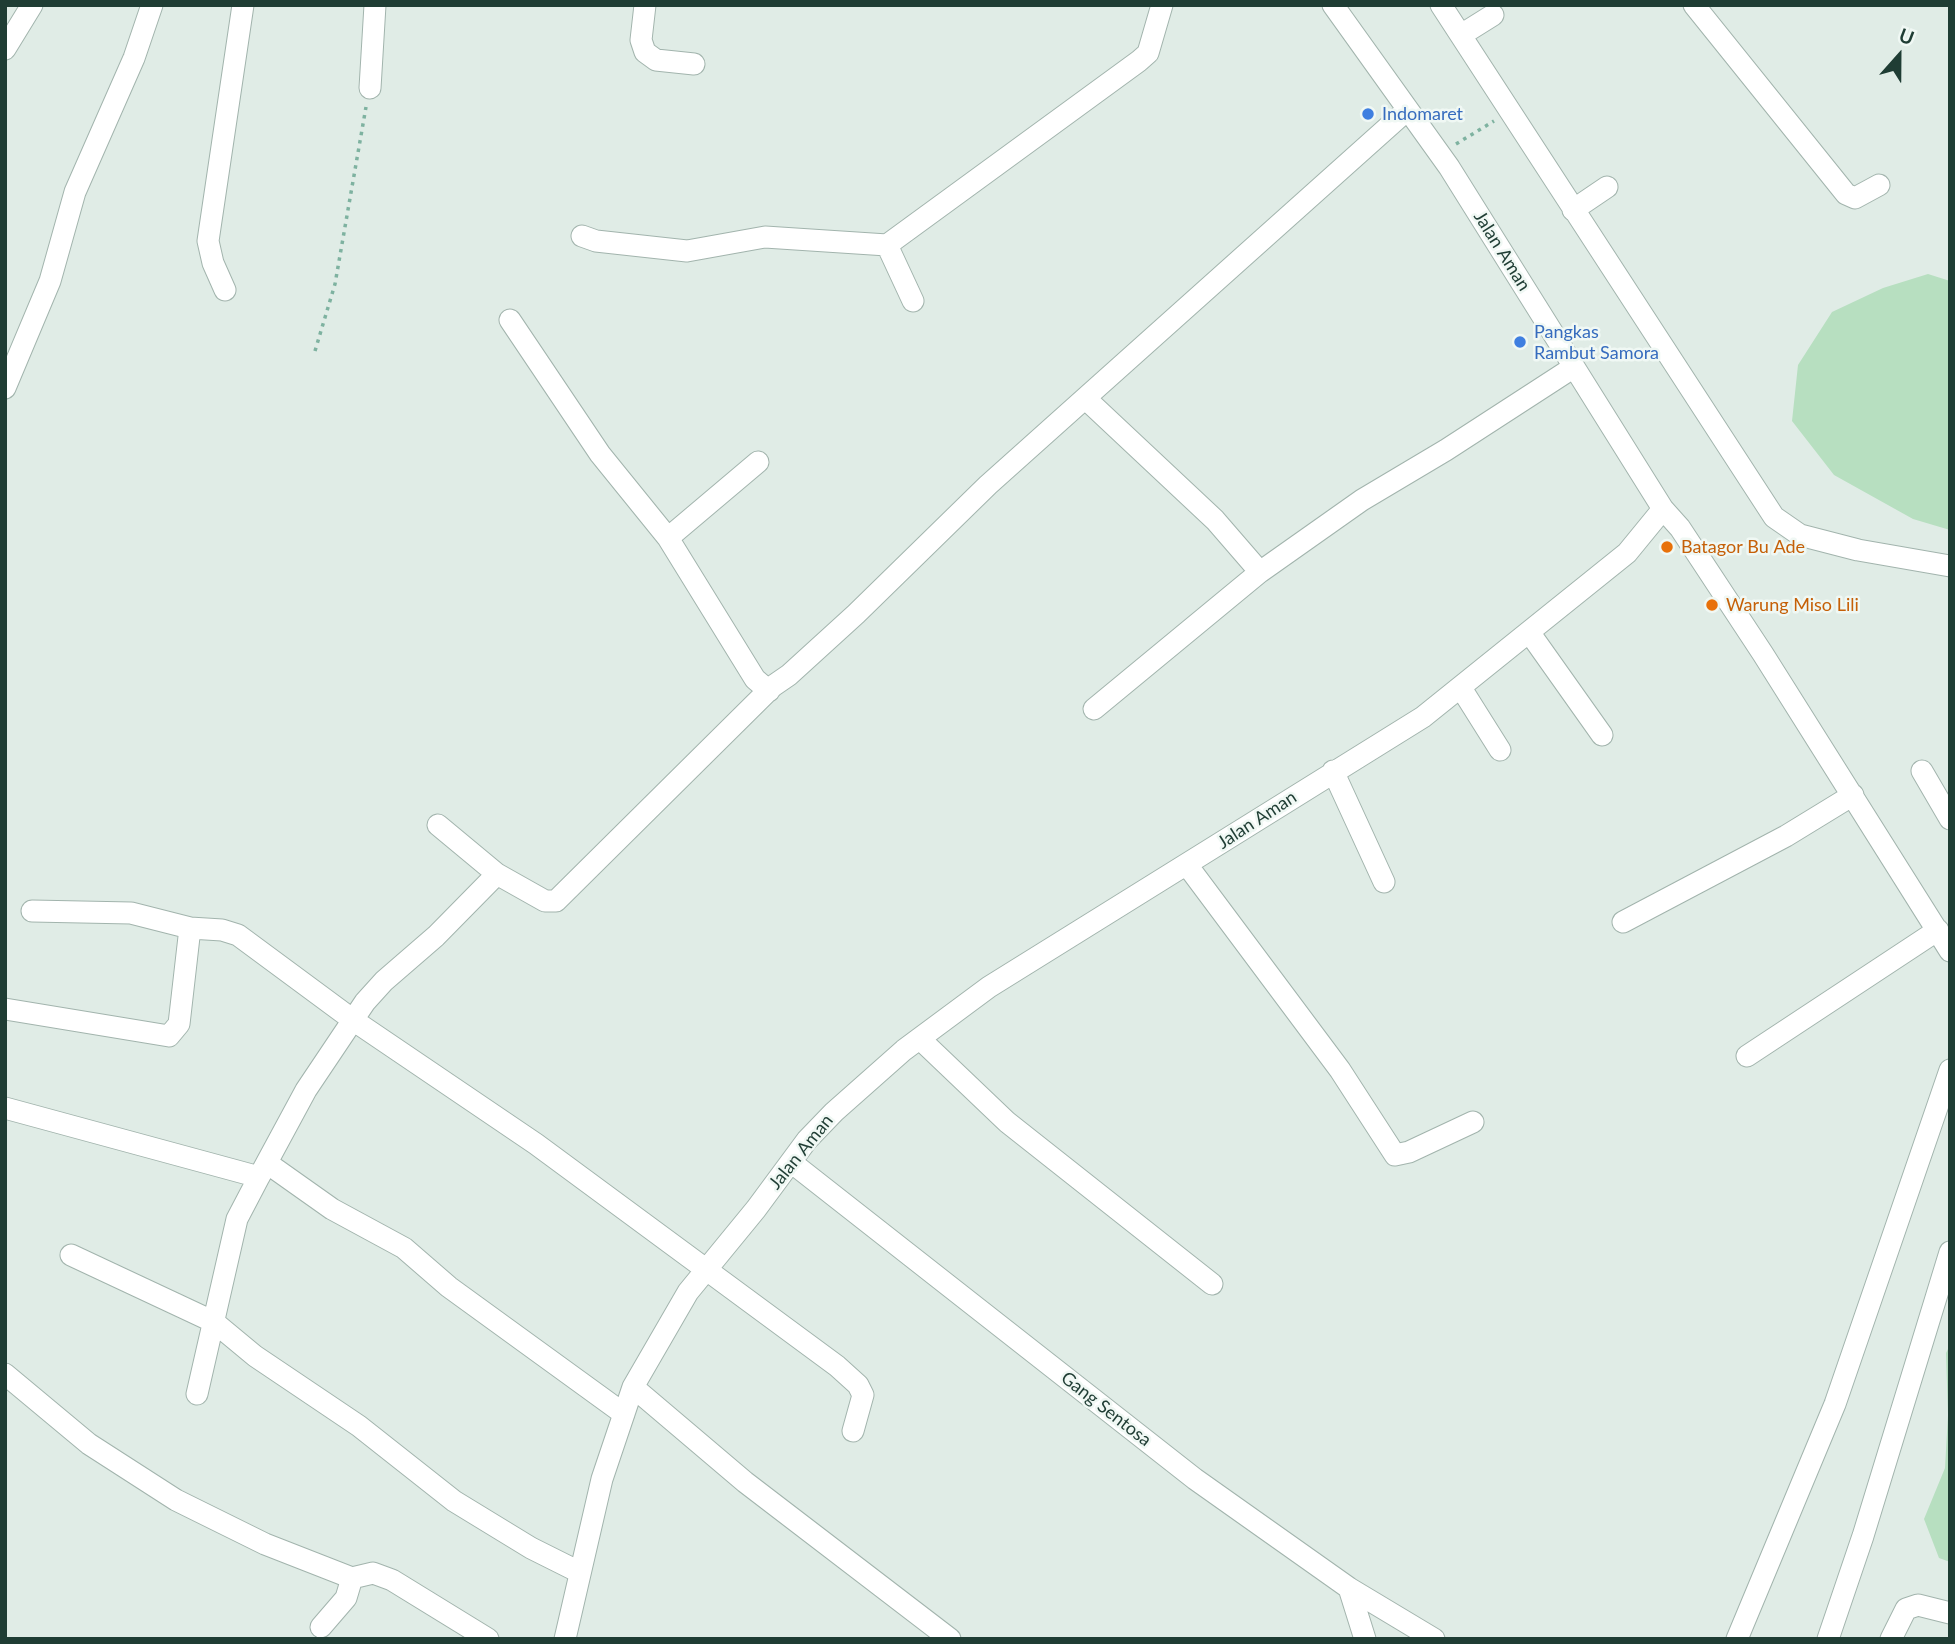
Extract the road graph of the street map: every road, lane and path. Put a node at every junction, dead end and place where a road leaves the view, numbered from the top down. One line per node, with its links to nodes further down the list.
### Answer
1 (32, 5): 12 (street)
2 (152, 5): 28 (street)
3 (243, 5): 23 (street)
4 (375, 5): 14 (street)
5 (645, 5): 13 (street)
6 (1162, 5): 22 (street)
7 (1333, 5): 15 (street, Jalan Aman)
8 (1441, 5): 11 (street)
9 (1695, 5): 18 (street)
10 (1493, 15): 11 (street)
11 (1461, 35): 16 (street)
12 (5, 49)
13 (694, 64)
14 (370, 88): 26 (path)
15 (1406, 111): 17 (street, Jalan Aman); 29 (street)
16 (1509, 112): 17 (path); 20 (street)
17 (1439, 154): 27 (street, Jalan Aman)
18 (1879, 185)
19 (1607, 187): 20 (street)
20 (1573, 210): 33 (street)
21 (582, 236): 22 (street)
22 (887, 245): 24 (street)
23 (225, 290)
24 (913, 301)
25 (510, 320): 32 (street)
26 (315, 351)
27 (1574, 367): 31 (street, Jalan Aman); 34 (street)
28 (5, 388)
29 (1086, 398): 34 (street); 37 (street)
30 (758, 462): 32 (street)
31 (1663, 509): 35 (street, Jalan Aman); 43 (street)
32 (668, 538): 37 (street)
33 (1950, 566)
34 (1260, 572): 38 (street)
35 (1529, 632): 36 (street, Jalan Aman); 39 (street)
36 (1461, 688): 40 (street); 41 (street, Jalan Aman)
37 (769, 691): 47 (street)
38 (1094, 709)
39 (1602, 734)
40 (1500, 750)
41 (1333, 771): 46 (street, Jalan Aman); 48 (street)
42 (1922, 771): 44 (street)
43 (1853, 795): 50 (street); 52 (street)
44 (1950, 820)
45 (438, 825): 47 (street)
46 (1188, 865): 56 (street, Jalan Aman); 60 (street)
47 (497, 874): 55 (street)
48 (1384, 882)
49 (32, 911): 51 (street)
50 (1623, 922)
51 (190, 928): 54 (street); 55 (street)
52 (1938, 930): 53 (street); 57 (street)
53 (1950, 951)
54 (5, 1009)
55 (353, 1020): 62 (street); 65 (street)
56 (920, 1039): 61 (street, Jalan Aman); 66 (street)
57 (1747, 1056)
58 (1950, 1070): 83 (street)
59 (5, 1108): 62 (street)
60 (1473, 1122)
61 (791, 1162): 65 (street, Jalan Aman); 75 (street, Gang Sentosa)
62 (263, 1170): 67 (street); 71 (street)
63 (1950, 1252): 84 (street)
64 (71, 1255): 67 (street)
65 (706, 1270): 69 (street, Jalan Aman); 72 (street)
66 (1212, 1284)
67 (214, 1322): 70 (street); 73 (street)
68 (5, 1374): 74 (street)
69 (633, 1387): 71 (street, Jalan Aman); 80 (street)
70 (197, 1394)
71 (624, 1414): 73 (street, Jalan Aman)
72 (853, 1431)
73 (579, 1572): 79 (street, Jalan Aman)
74 (352, 1578): 77 (street); 78 (street)
75 (1349, 1588): 81 (street); 82 (street, Gang Sentosa)
76 (1950, 1613): 85 (street)
77 (321, 1628)
78 (488, 1639)
79 (565, 1639)
80 (950, 1639)
81 (1365, 1639)
82 (1434, 1639)
83 (1737, 1639)
84 (1828, 1639)
85 (1891, 1639)

